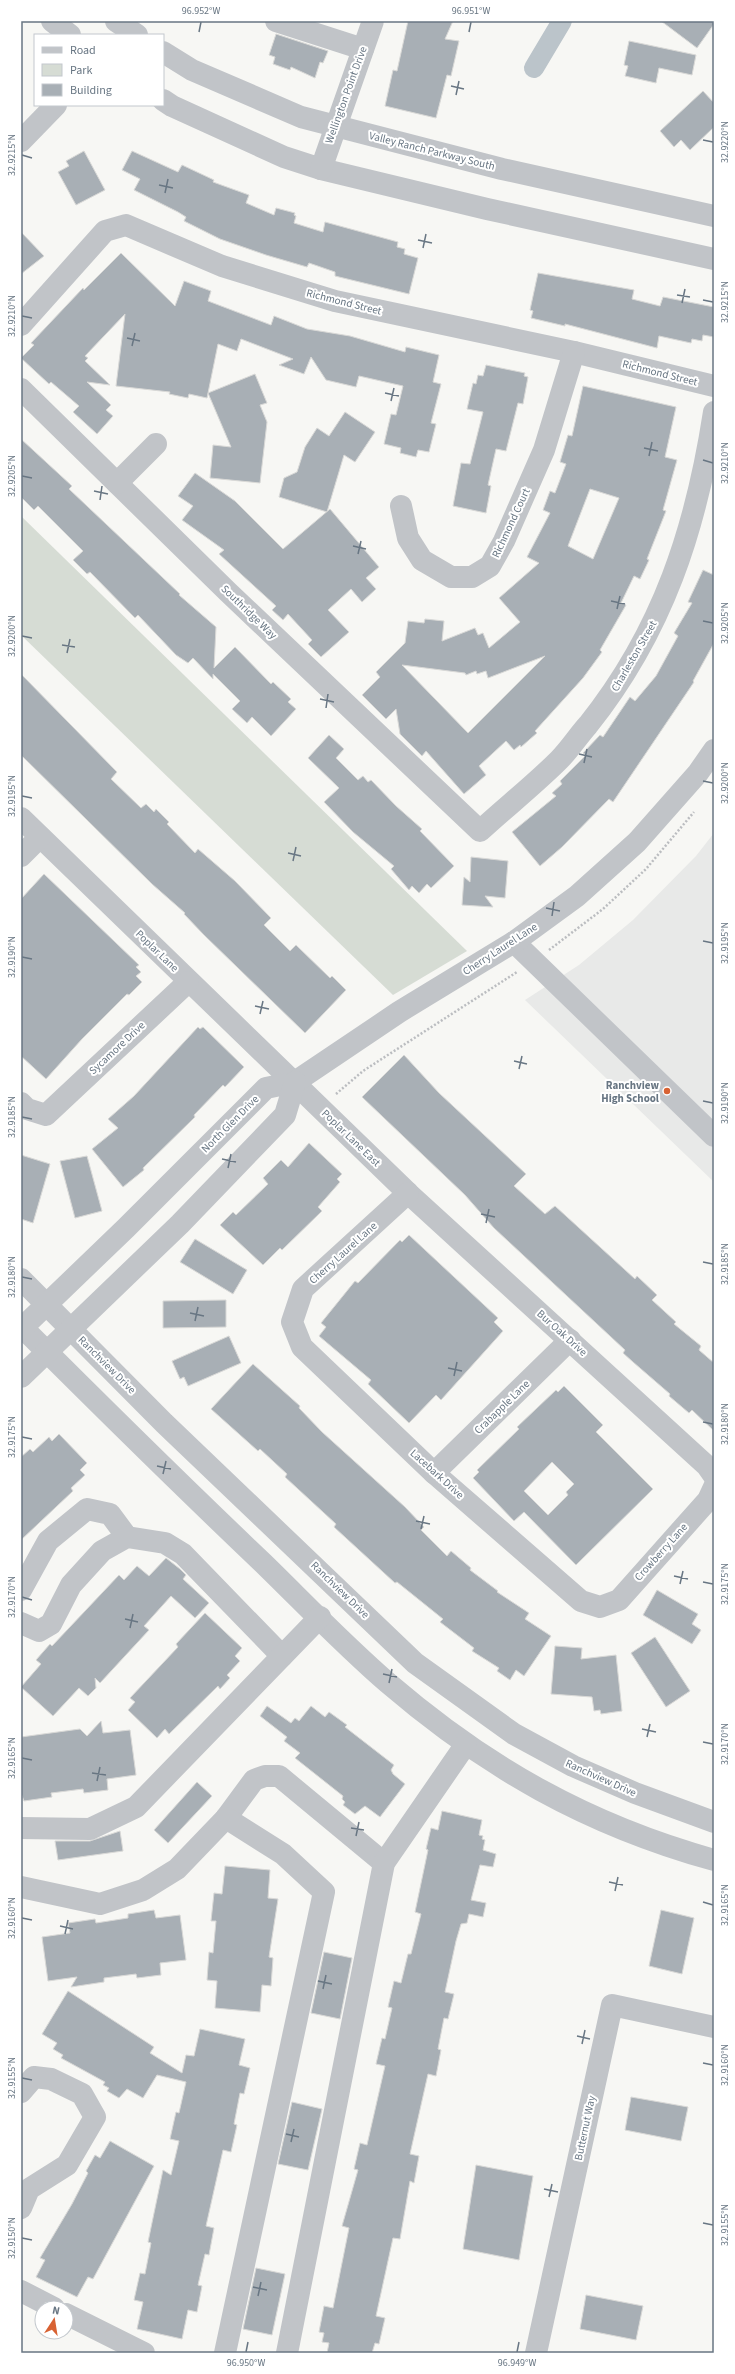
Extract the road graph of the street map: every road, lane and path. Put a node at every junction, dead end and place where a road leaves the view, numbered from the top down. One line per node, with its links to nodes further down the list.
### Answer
1 (52, 21): 5 (street)
2 (116, 21): 6 (street)
3 (276, 21): 7 (street)
4 (373, 21): 7 (street, Wellington Point Drive)
5 (69, 34)
6 (136, 34)
7 (363, 49): 11 (street, Wellington Point Drive)
8 (164, 53): 11 (street, Valley Ranch Parkway South)
9 (164, 101): 13 (street)
10 (55, 106): 12 (street)
11 (335, 126): 13 (street, Wellington Point Drive); 14 (street, Valley Ranch Parkway South)
12 (21, 141)
13 (322, 169): 15 (street)
14 (714, 216)
15 (714, 259)
16 (21, 325): 17 (street, Richmond Street)
17 (574, 352): 18 (street, Richmond Street); 23 (street, Richmond Court)
18 (714, 386)
19 (21, 389): 22 (street, Southridge Way)
20 (714, 412): 26 (street, Charleston Street)
21 (156, 444): 22 (street)
22 (117, 483): 26 (street, Southridge Way)
23 (401, 506)
24 (714, 750): 29 (street, Cherry Laurel Lane)
25 (21, 818): 27 (street, Poplar Lane)
26 (480, 831)
27 (40, 837): 28 (street); 30 (street, Poplar Lane)
28 (21, 856)
29 (514, 942): 31 (street, Cherry Laurel Lane); 33 (street)
30 (188, 982): 31 (street, Poplar Lane); 32 (street, Sycamore Drive)
31 (295, 1082): 34 (street, Poplar Lane East); 36 (street, North Glen Drive); 39 (street)
32 (21, 1103)
33 (714, 1136)
34 (408, 1193): 37 (street, Cherry Laurel Lane); 40 (street, Bur Oak Drive)
35 (21, 1279): 36 (street, Ranchview Drive)
36 (46, 1305): 38 (street, North Glen Drive); 39 (street, Ranchview Drive)
37 (292, 1322): 43 (street, Lacebark Drive)
38 (22, 1328): 41 (street)
39 (72, 1330): 41 (street); 54 (street, Ranchview Drive)
40 (570, 1340): 43 (street, Crabapple Lane); 44 (street, Bur Oak Drive)
41 (46, 1352): 42 (street); 49 (street)
42 (21, 1377)
43 (434, 1473): 48 (street, Lacebark Drive)
44 (714, 1476)
45 (714, 1487): 48 (street, Crowberry Lane)
46 (127, 1537): 47 (street); 50 (street); 51 (street)
47 (21, 1590)
48 (600, 1607)
49 (320, 1618): 51 (street); 52 (street)
50 (21, 1623)
51 (282, 1656): 55 (street)
52 (466, 1744): 56 (street); 57 (street)
53 (226, 1818): 57 (street); 58 (street); 66 (street)
54 (714, 1822)
55 (21, 1828)
56 (714, 1860)
57 (384, 1863): 67 (street)
58 (21, 1887)
59 (714, 2027): 68 (street, Butternut Way)
60 (21, 2092): 61 (street)
61 (21, 2208)
62 (21, 2291): 63 (street)
63 (38, 2300)
64 (74, 2318): 65 (street)
65 (144, 2353)
66 (225, 2353)
67 (287, 2353)
68 (536, 2353)

